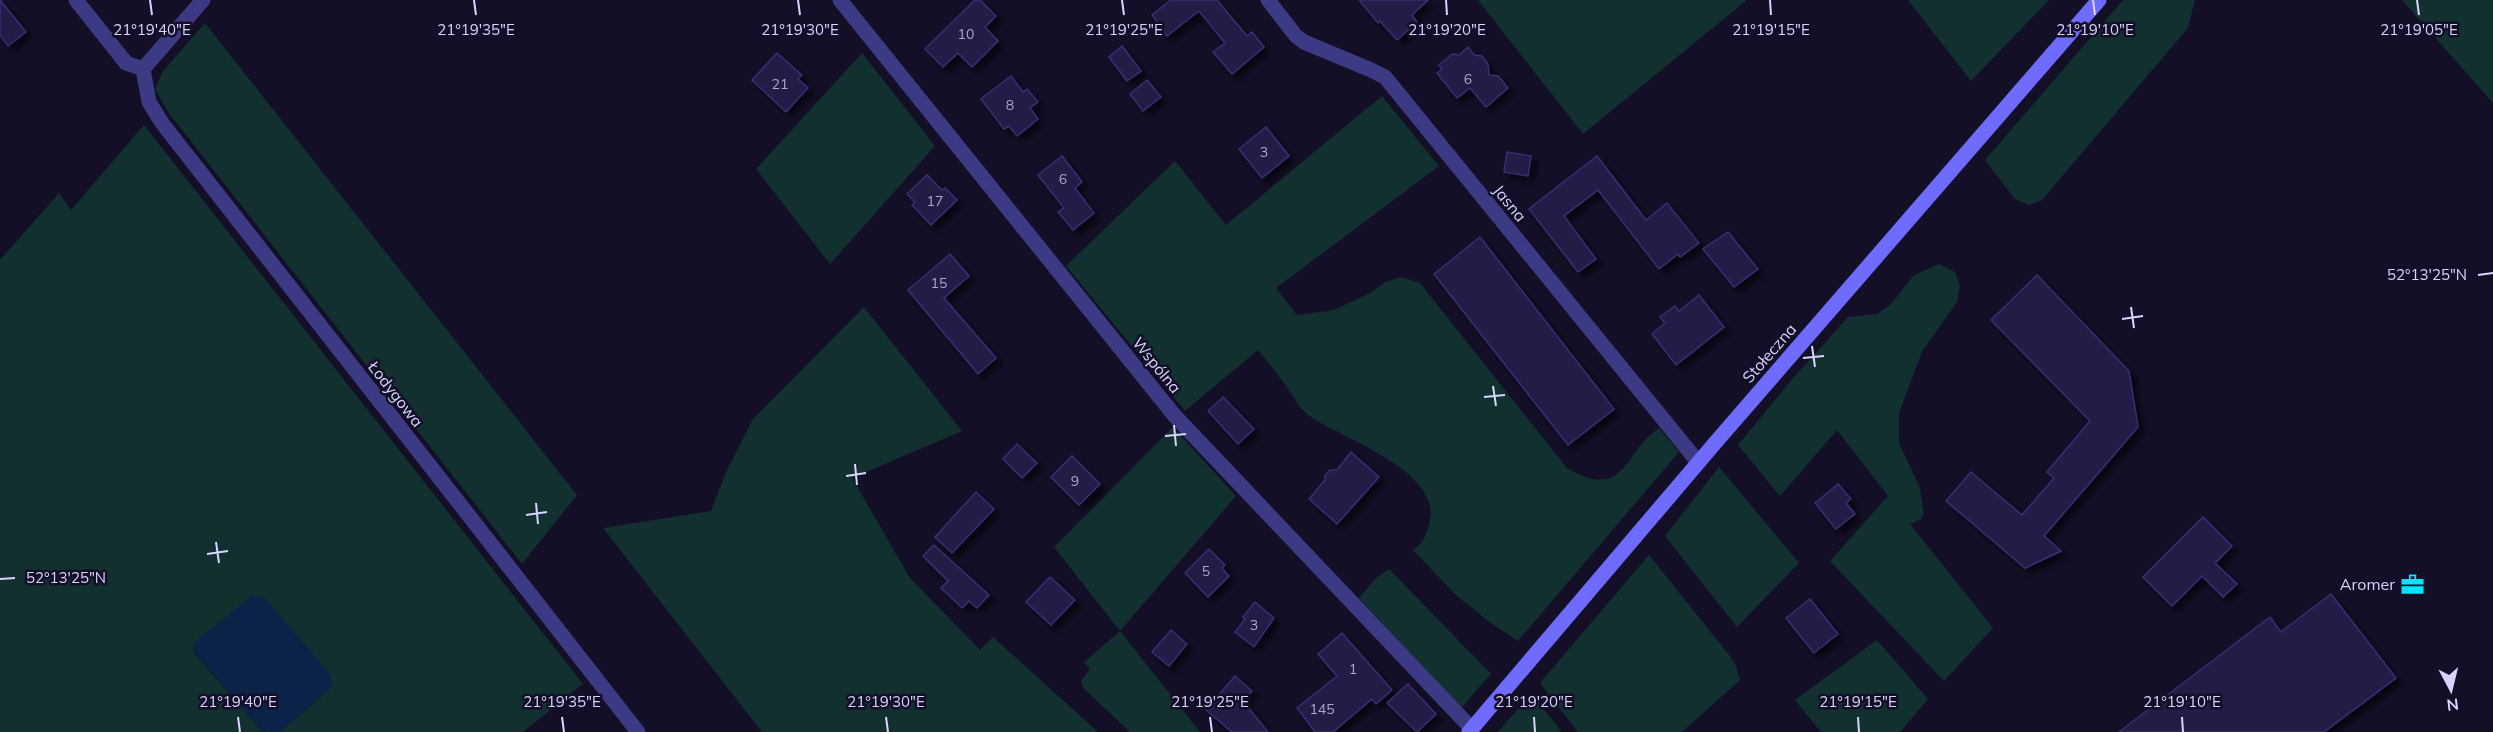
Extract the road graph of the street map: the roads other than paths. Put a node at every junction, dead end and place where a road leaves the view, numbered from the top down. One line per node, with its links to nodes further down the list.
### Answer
1 (76, 0): 6 (street)
2 (203, 0): 6 (street)
3 (840, 0): 8 (street, Wspólna)
4 (1268, 0): 7 (street, Jasna)
5 (2099, 0): 7 (street, Stołeczna)
6 (143, 69): 9 (street, Łodygowa)
7 (1698, 462): 8 (street, Stołeczna)
8 (1471, 730)
9 (638, 732)

